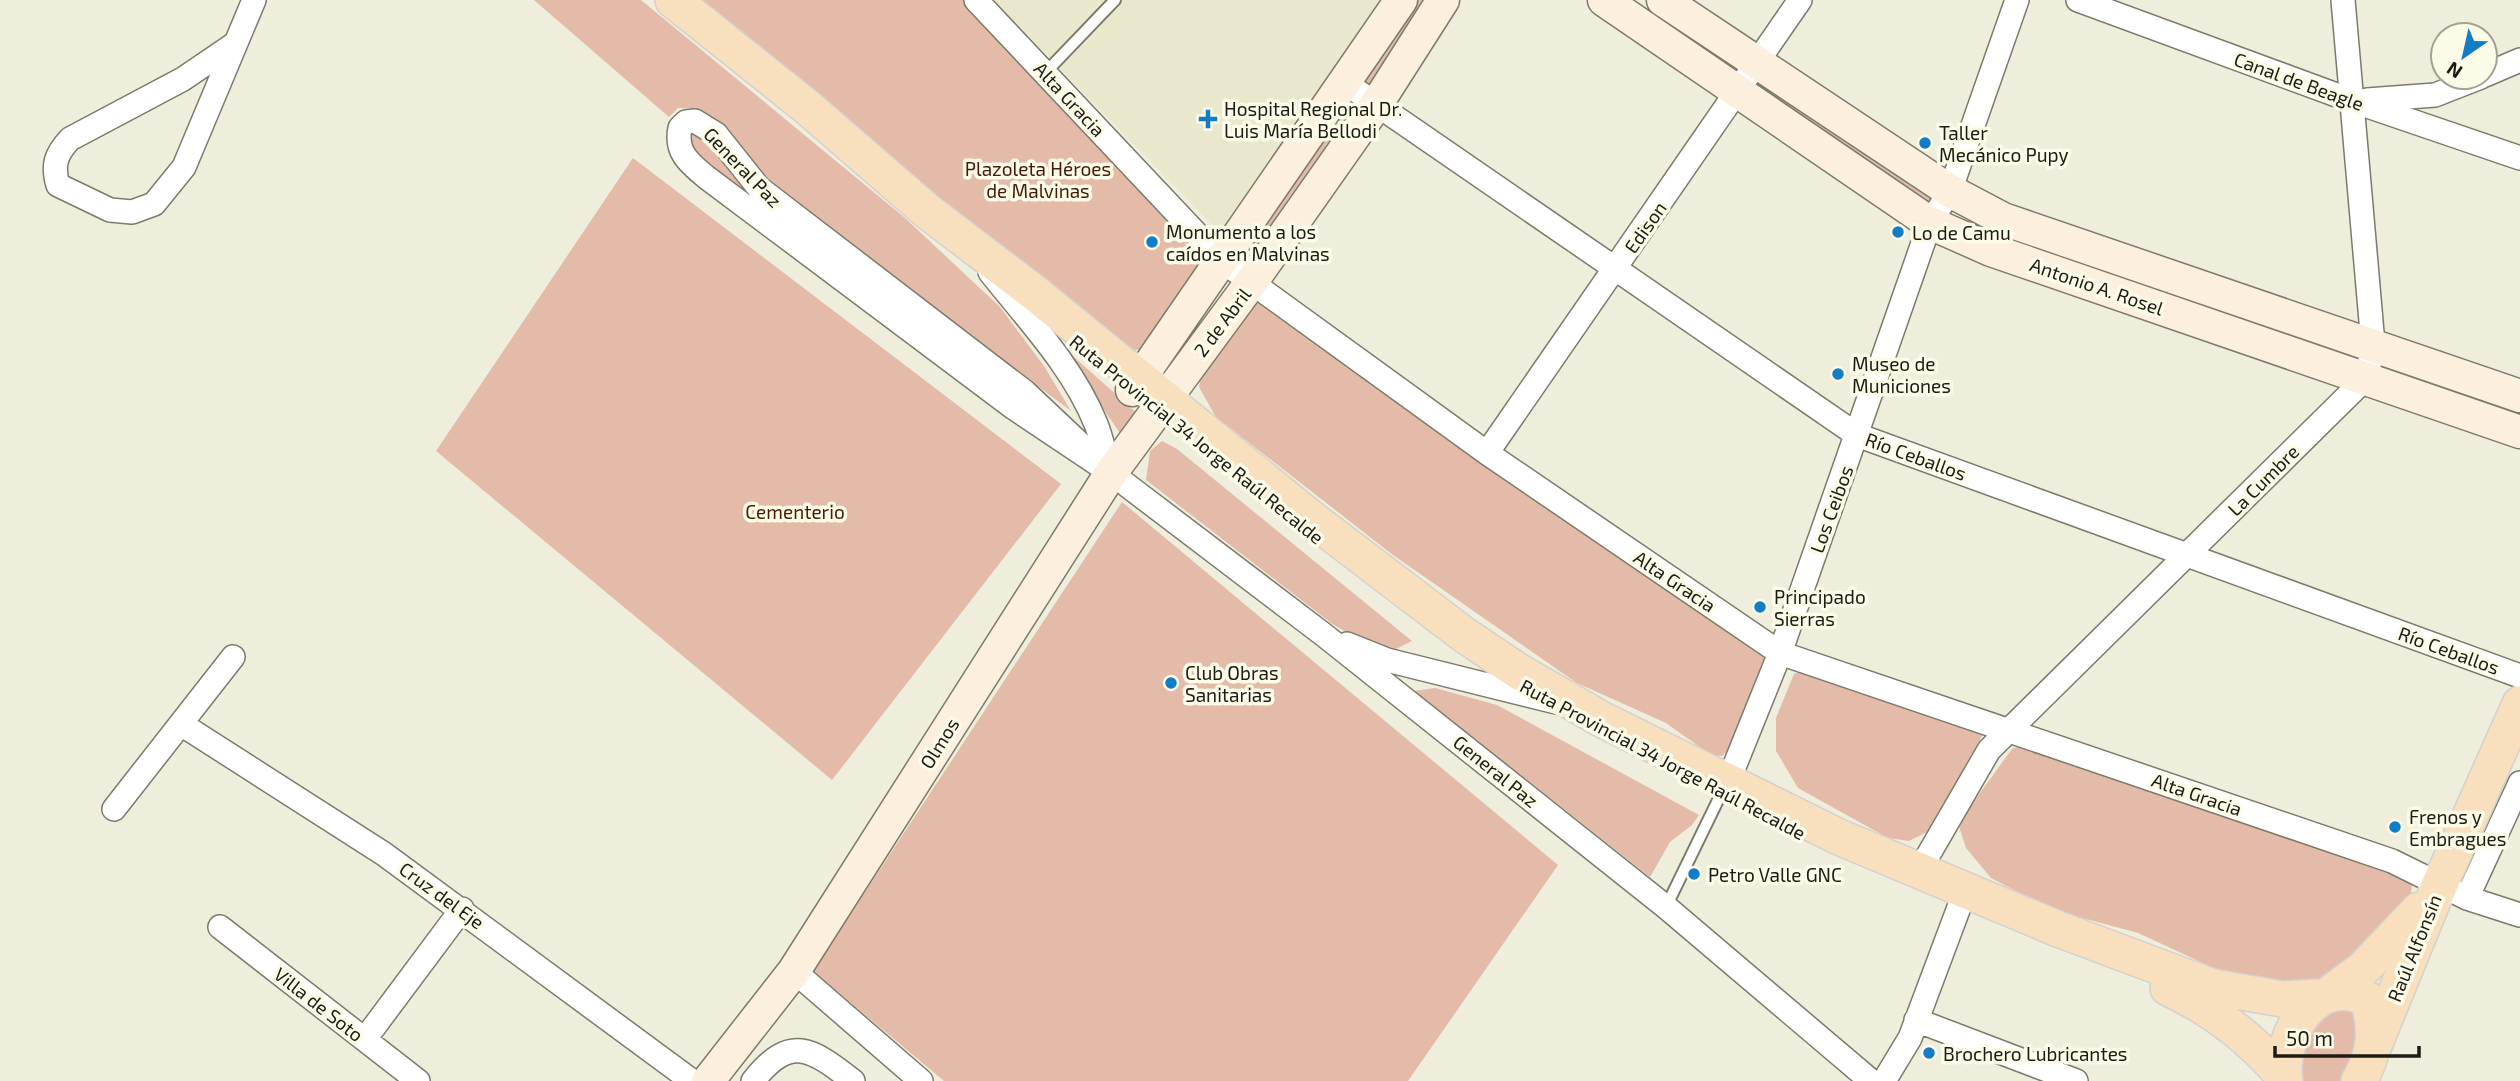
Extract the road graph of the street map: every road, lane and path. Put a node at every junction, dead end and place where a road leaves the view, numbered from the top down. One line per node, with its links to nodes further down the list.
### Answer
1 (254, 0): 13 (street)
2 (673, 0): 26 (main road, Ruta Provincial 34 Jorge Raúl Recalde)
3 (976, 0): 17 (street, Alta Gracia)
4 (1115, 0): 17 (lane)
5 (1401, 0): 18 (street, 2 de Abril)
6 (1443, 0): 22 (street, 2 de Abril)
7 (1604, 0): 20 (street, Antonio A. Rosel)
8 (1663, 0): 15 (street, Antonio A. Rosel)
9 (1800, 0): 15 (street, Edison)
10 (2017, 0): 24 (street, Los Ceibos)
11 (2078, 0): 21 (street, Canal de Beagle)
12 (2343, 0): 21 (street)
13 (233, 45): 13 (street)
14 (2520, 60): 16 (street)
15 (1757, 65): 20 (street, Edison); 24 (street, Antonio A. Rosel)
16 (2499, 69)
17 (1045, 72): 27 (street, Alta Gracia)
18 (1344, 82): 22 (street, Río Ceballos); 27 (street, 2 de Abril)
19 (2445, 91): 21 (street)
20 (1739, 92): 25 (street, Antonio A. Rosel); 28 (street, Edison)
21 (2350, 100): 23 (street, Canal de Beagle); 30 (street)
22 (1376, 105): 28 (street, Río Ceballos); 29 (street, 2 de Abril)
23 (2520, 158)
24 (1950, 191): 25 (street, Los Ceibos); 30 (street, Antonio A. Rosel)
25 (1930, 223): 31 (street, Antonio A. Rosel); 36 (street, Los Ceibos)
26 (967, 242): 32 (main road, Ruta Provincial 34 Jorge Raúl Recalde); 38 (street)
27 (1222, 261): 29 (street, Alta Gracia); 32 (street, 2 de Abril)
28 (1616, 269): 36 (street, Río Ceballos); 37 (street, Edison)
29 (1250, 284): 32 (street, 2 de Abril); 37 (street, Alta Gracia)
30 (2373, 344): 31 (street); 34 (street, Antonio A. Rosel)
31 (2367, 377): 34 (street, Antonio A. Rosel); 39 (street, La Cumbre)
32 (1148, 395): 38 (street, Olmos); 44 (main road, Ruta Provincial 34 Jorge Raúl Recalde)
33 (2520, 396): 34 (street, Antonio A. Rosel)
34 (2480, 400): 35 (street, Antonio A. Rosel)
35 (2520, 432)
36 (1857, 435): 39 (street, Río Ceballos); 41 (street, Los Ceibos)
37 (1487, 453): 41 (street, Alta Gracia)
38 (1111, 473): 38 (street, General Paz); 40 (street, General Paz); 58 (street, Olmos)
39 (2188, 555): 43 (street, Río Ceballos); 47 (street, La Cumbre)
40 (1324, 635): 44 (street); 54 (street, General Paz)
41 (1780, 653): 47 (street, Alta Gracia); 49 (street, Los Ceibos)
42 (233, 657): 46 (street)
43 (2520, 676)
44 (1561, 702): 49 (main road, Ruta Provincial 34 Jorge Raúl Recalde)
45 (2520, 704): 52 (main road, Raúl Alfonsín)
46 (181, 724): 50 (street); 55 (street, Cruz del Eje)
47 (2007, 730): 51 (street, La Cumbre); 52 (street, Alta Gracia)
48 (2520, 783): 52 (street)
49 (1725, 787): 51 (main road, Ruta Provincial 34 Jorge Raúl Recalde); 53 (main road, Ruta Provincial 34 Jorge Raúl Recalde); 54 (lane)
50 (114, 809)
51 (1919, 871): 59 (main road, Ruta Provincial 34 Jorge Raúl Recalde)
52 (2453, 892): 56 (street, Alta Gracia); 59 (main road, Raúl Alfonsín); 62 (main road, Raúl Alfonsín)
53 (1961, 902): 60 (street); 63 (main road, Ruta Provincial 34 Jorge Raúl Recalde)
54 (1666, 907): 70 (street, General Paz)
55 (462, 909): 61 (street); 65 (street, Cruz del Eje)
56 (2520, 915)
57 (220, 927): 61 (street, Villa de Soto)
58 (794, 971): 66 (street, Olmos); 69 (street)
59 (2325, 994): 62 (main road, Ruta Provincial 34 Jorge Raúl Recalde); 63 (main road, Raúl Alfonsín)
60 (1916, 1020): 71 (street); 72 (street)
61 (365, 1039): 64 (street, Villa de Soto)
62 (2366, 1071)
63 (2284, 1079)
64 (418, 1081)
65 (692, 1081)
66 (708, 1081)
67 (753, 1081): 68 (street)
68 (853, 1081)
69 (920, 1081)
70 (1871, 1081)
71 (1884, 1081)
72 (2076, 1081)

